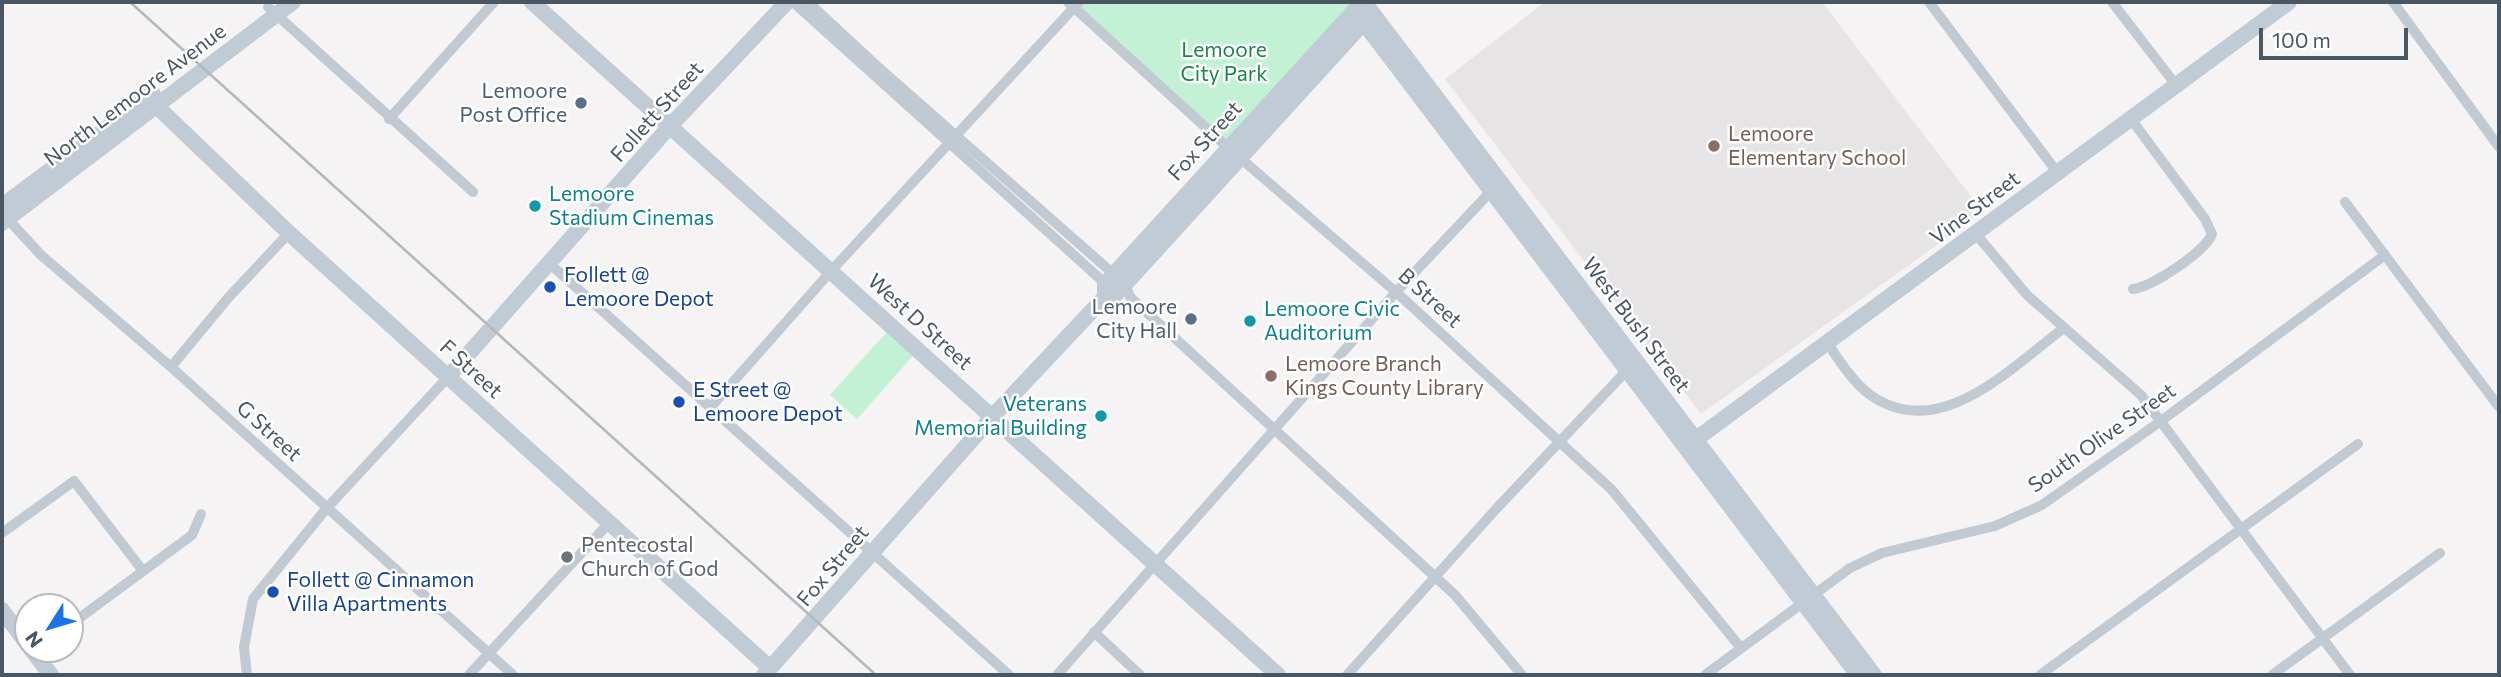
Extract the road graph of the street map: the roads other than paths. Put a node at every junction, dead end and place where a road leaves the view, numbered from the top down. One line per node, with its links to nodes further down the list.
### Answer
1 (293, 2): 12 (street, North Lemoore Avenue)
2 (494, 2): 16 (street)
3 (532, 2): 18 (street, West D Street)
4 (787, 2): 18 (street, Follett Street)
5 (793, 2): 19 (street)
6 (808, 2): 19 (street)
7 (1929, 2): 22 (street)
8 (2112, 2): 14 (street)
9 (2289, 2): 14 (street, Vine Street)
10 (2393, 2): 20 (street)
11 (1074, 4): 19 (street); 21 (street, B Street)
12 (273, 8): 15 (street, North Lemoore Avenue); 16 (street)
13 (1360, 9): 21 (street, Fox Street); 23 (street, West Bush Street)
14 (2176, 85): 17 (street, Vine Street)
15 (151, 101): 26 (street, North Lemoore Avenue); 27 (street, F Street)
16 (389, 119): 24 (street)
17 (2131, 119): 22 (street, Vine Street); 33 (street)
18 (671, 125): 30 (street, Follett Street); 31 (street, West D Street)
19 (952, 139): 31 (street); 32 (street)
20 (2499, 147)
21 (1233, 153): 32 (street, Fox Street); 34 (street, B Street)
22 (2057, 172): 28 (street, Vine Street)
23 (1496, 186): 34 (street); 37 (street, West Bush Street)
24 (473, 192)
25 (2345, 202): 29 (street)
26 (3, 215): 38 (street, G Street)
27 (289, 233): 38 (street); 39 (street, F Street)
28 (1976, 234): 35 (street); 36 (street, Vine Street)
29 (2385, 255): 40 (street); 43 (street, South Olive Street)
30 (550, 264): 39 (street, Follett Street); 41 (street)
31 (832, 270): 41 (street); 42 (street, West D Street)
32 (1116, 288): 42 (street, Fox Street); 44 (street)
33 (2133, 289)
34 (1396, 292): 44 (street); 45 (street, B Street)
35 (2064, 328): 36 (street); 43 (street)
36 (1828, 344): 46 (street, Vine Street)
37 (1632, 365): 45 (street); 46 (street, West Bush Street)
38 (171, 367): 48 (street, G Street)
39 (448, 377): 48 (street, Follett Street); 50 (street, F Street)
40 (2499, 407)
41 (710, 408): 53 (street)
42 (992, 417): 53 (street, Fox Street); 55 (street, West D Street)
43 (2161, 421): 51 (street); 58 (street, South Olive Street)
44 (1275, 430): 55 (street); 57 (street)
45 (1559, 443): 57 (street); 64 (street, B Street)
46 (1690, 443): 58 (street, West Bush Street)
47 (2358, 444): 51 (street)
48 (326, 509): 65 (street, G Street); 67 (street, Follett Street)
49 (201, 514): 56 (street)
50 (608, 524): 65 (street); 66 (street, F Street)
51 (2241, 528): 63 (street); 79 (street)
52 (2, 533): 56 (street)
53 (873, 550): 66 (street, Fox Street); 70 (street)
54 (2440, 552): 63 (street)
55 (1155, 565): 62 (street); 73 (street, West D Street)
56 (143, 571): 60 (street)
57 (1436, 578): 74 (street); 75 (street)
58 (1807, 598): 64 (street, South Olive Street); 77 (street, West Bush Street); 78 (street, West Bush Street)
59 (2, 610): 61 (street)
60 (84, 615)
61 (14, 625)
62 (1094, 632): 71 (street); 72 (street)
63 (2323, 639): 80 (street); 81 (street)
64 (1741, 648): 76 (street, South Olive Street)
65 (489, 653): 68 (street); 69 (street, G Street)
66 (767, 672)
67 (247, 675)
68 (469, 675)
69 (513, 675)
70 (1009, 675)
71 (1057, 675)
72 (1140, 675)
73 (1278, 675)
74 (1347, 675)
75 (1521, 675)
76 (1705, 675)
77 (1858, 675)
78 (1874, 675)
79 (2040, 675)
80 (2272, 675)
81 (2350, 675)

